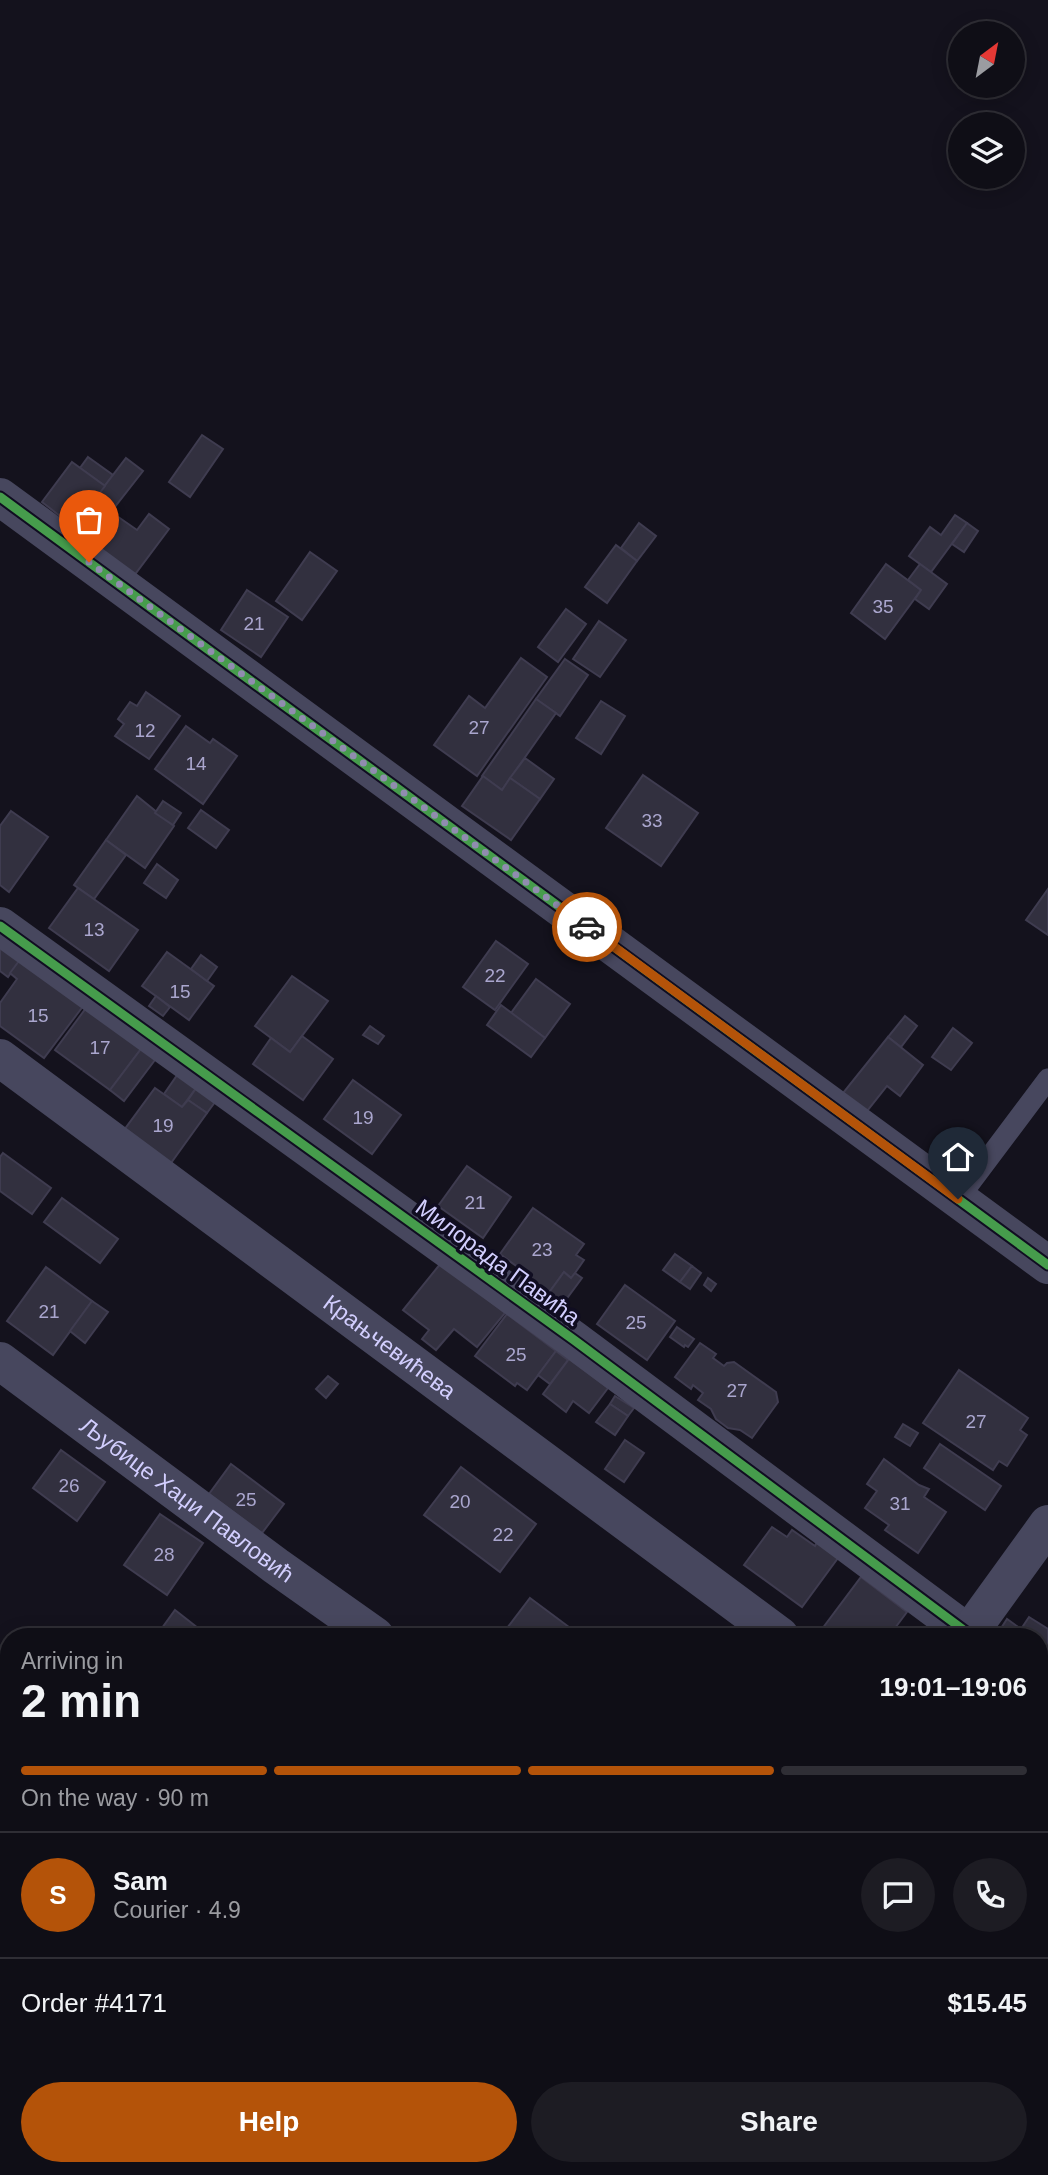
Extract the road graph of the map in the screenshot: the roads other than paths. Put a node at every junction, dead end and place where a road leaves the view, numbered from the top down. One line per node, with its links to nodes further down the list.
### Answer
1 (0, 497): 5 (street)
2 (0, 926): 11 (street, Милорада Павића)
3 (0, 1058): 10 (street, Крањчевићева)
4 (1048, 1079): 5 (lane)
5 (958, 1199): 6 (street)
6 (1048, 1265)
7 (0, 1361): 9 (street, Љубице Хаџи Павловић)
8 (1048, 1524): 12 (street)
9 (364, 1628)
10 (769, 1628)
11 (959, 1628)
12 (973, 1628)

